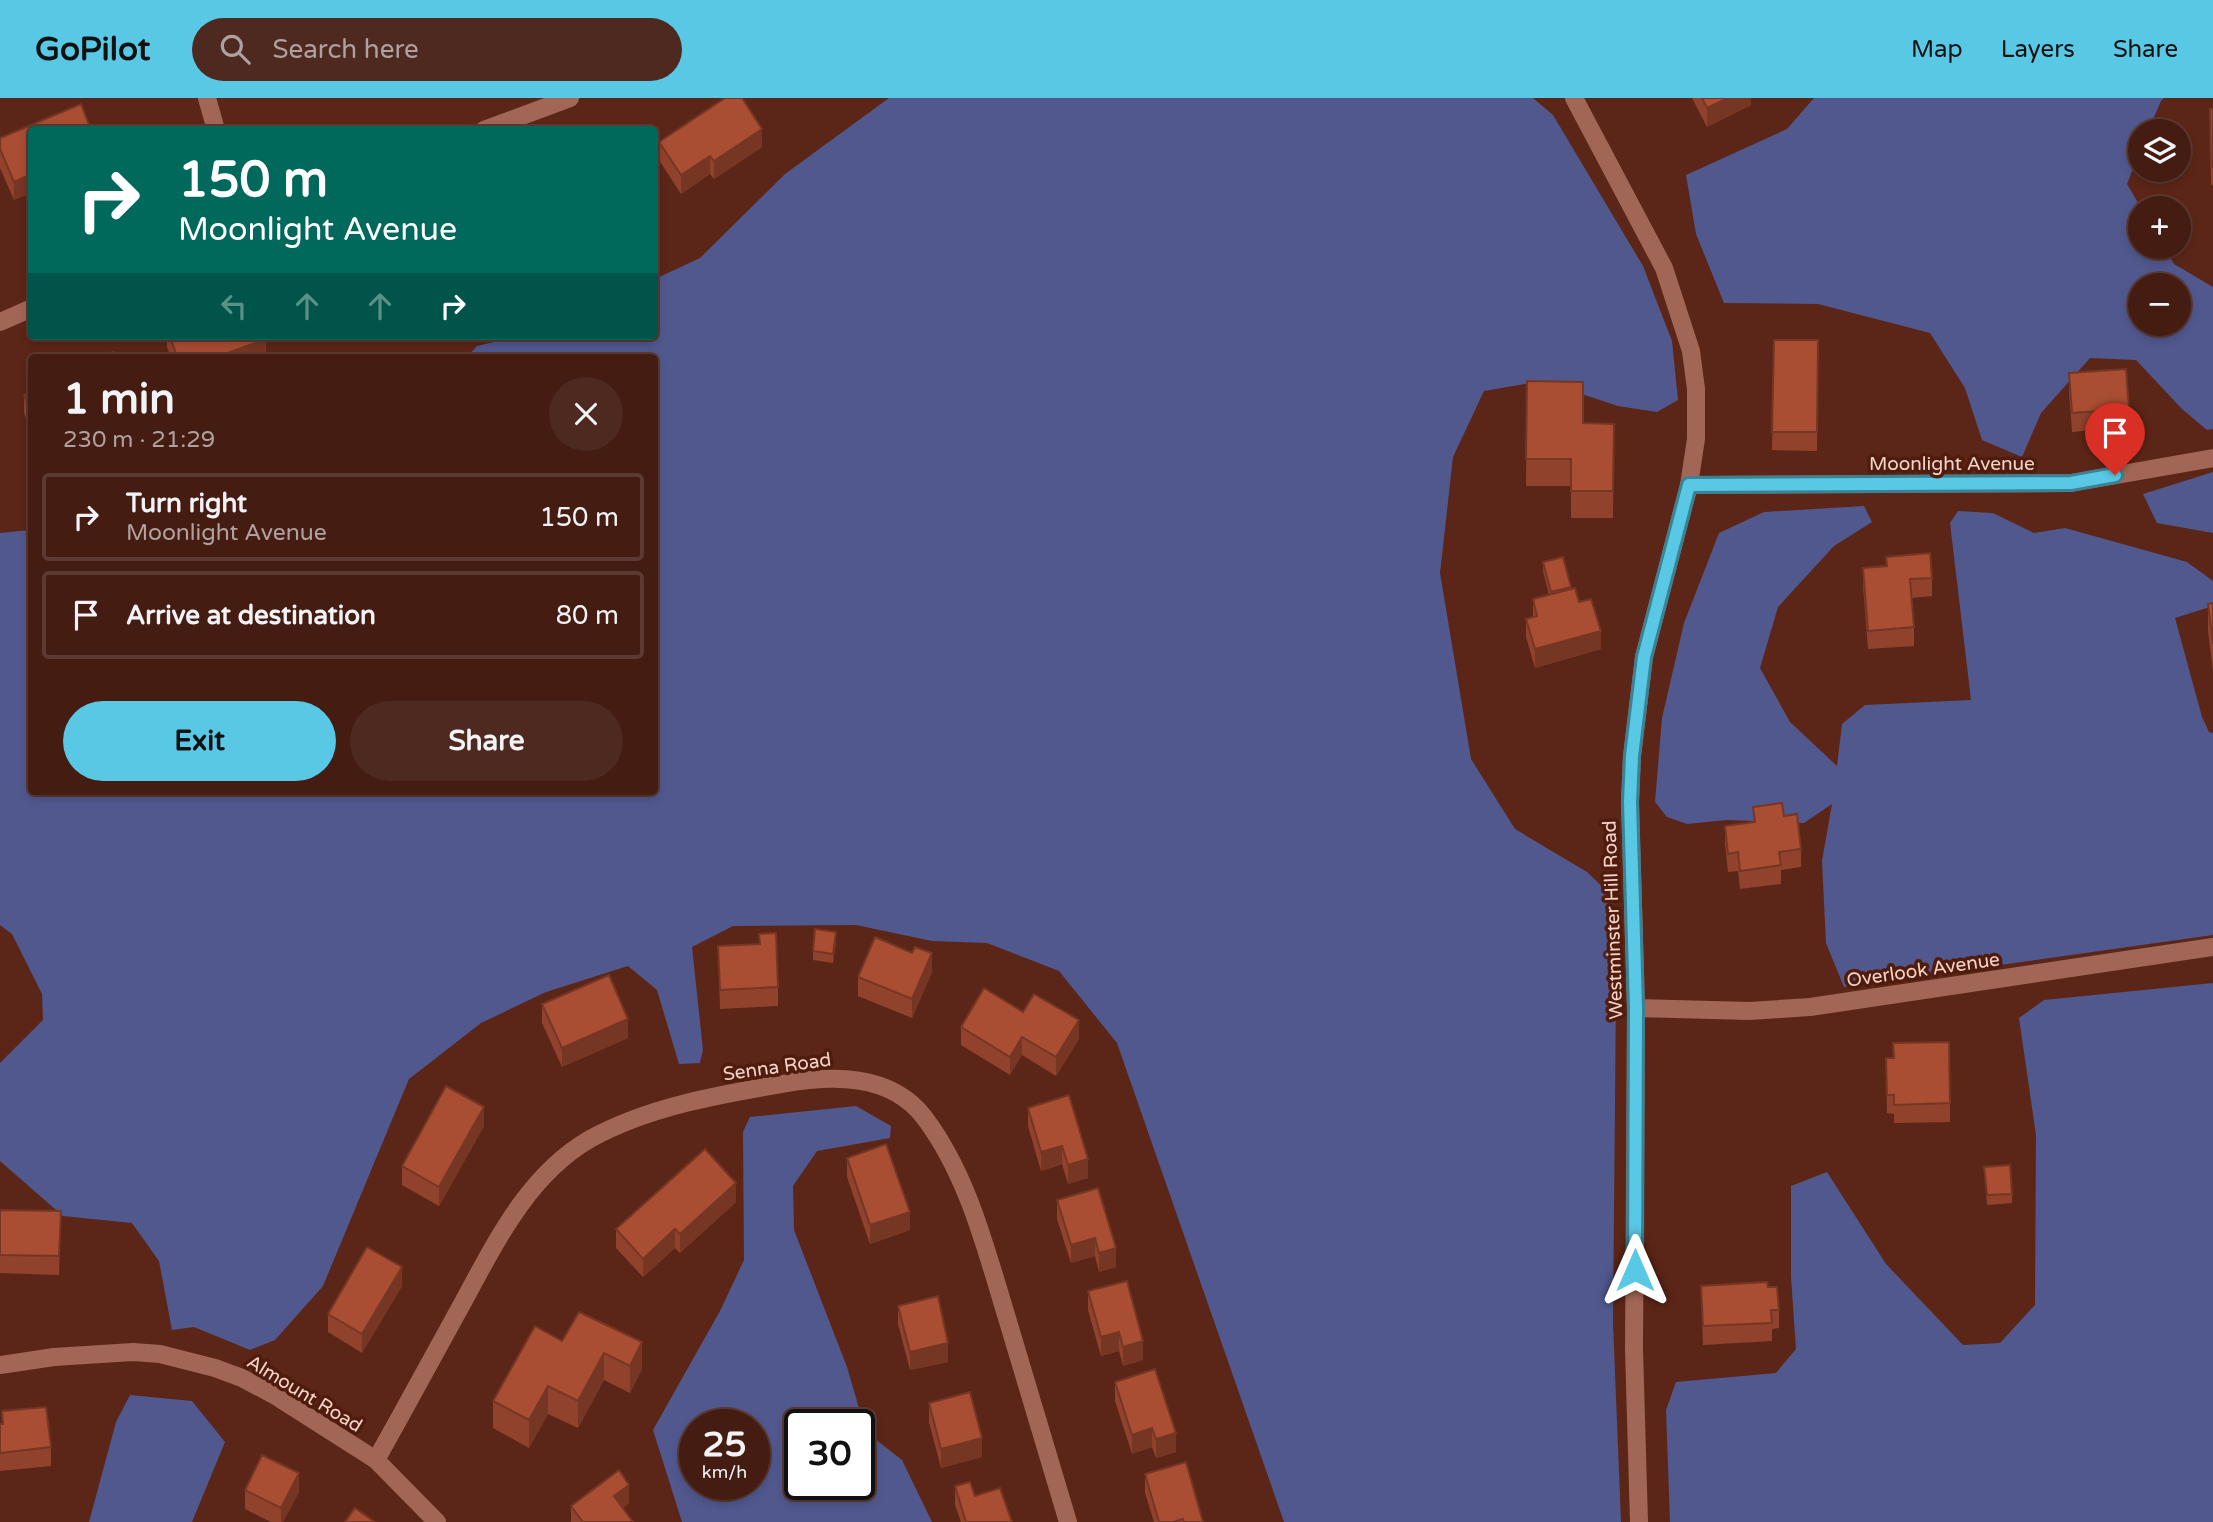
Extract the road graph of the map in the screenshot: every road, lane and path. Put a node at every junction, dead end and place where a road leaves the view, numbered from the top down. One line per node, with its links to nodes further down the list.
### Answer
1 (207, 98): 4 (street)
2 (570, 98): 5 (street)
3 (1574, 98): 9 (street, Westminster Hill Road)
4 (215, 126)
5 (495, 126)
6 (28, 310): 7 (street)
7 (0, 322)
8 (2213, 458): 9 (street, Moonlight Avenue)
9 (1689, 485): 11 (street, Westminster Hill Road)
10 (2213, 947): 11 (street, Overlook Avenue)
11 (1636, 1008): 16 (street, Westminster Hill Road)
12 (0, 1365): 13 (street, Almount Road)
13 (376, 1460): 14 (street, Almount Road); 15 (street, Senna Road)
14 (437, 1522)
15 (1068, 1522)
16 (1639, 1522)

